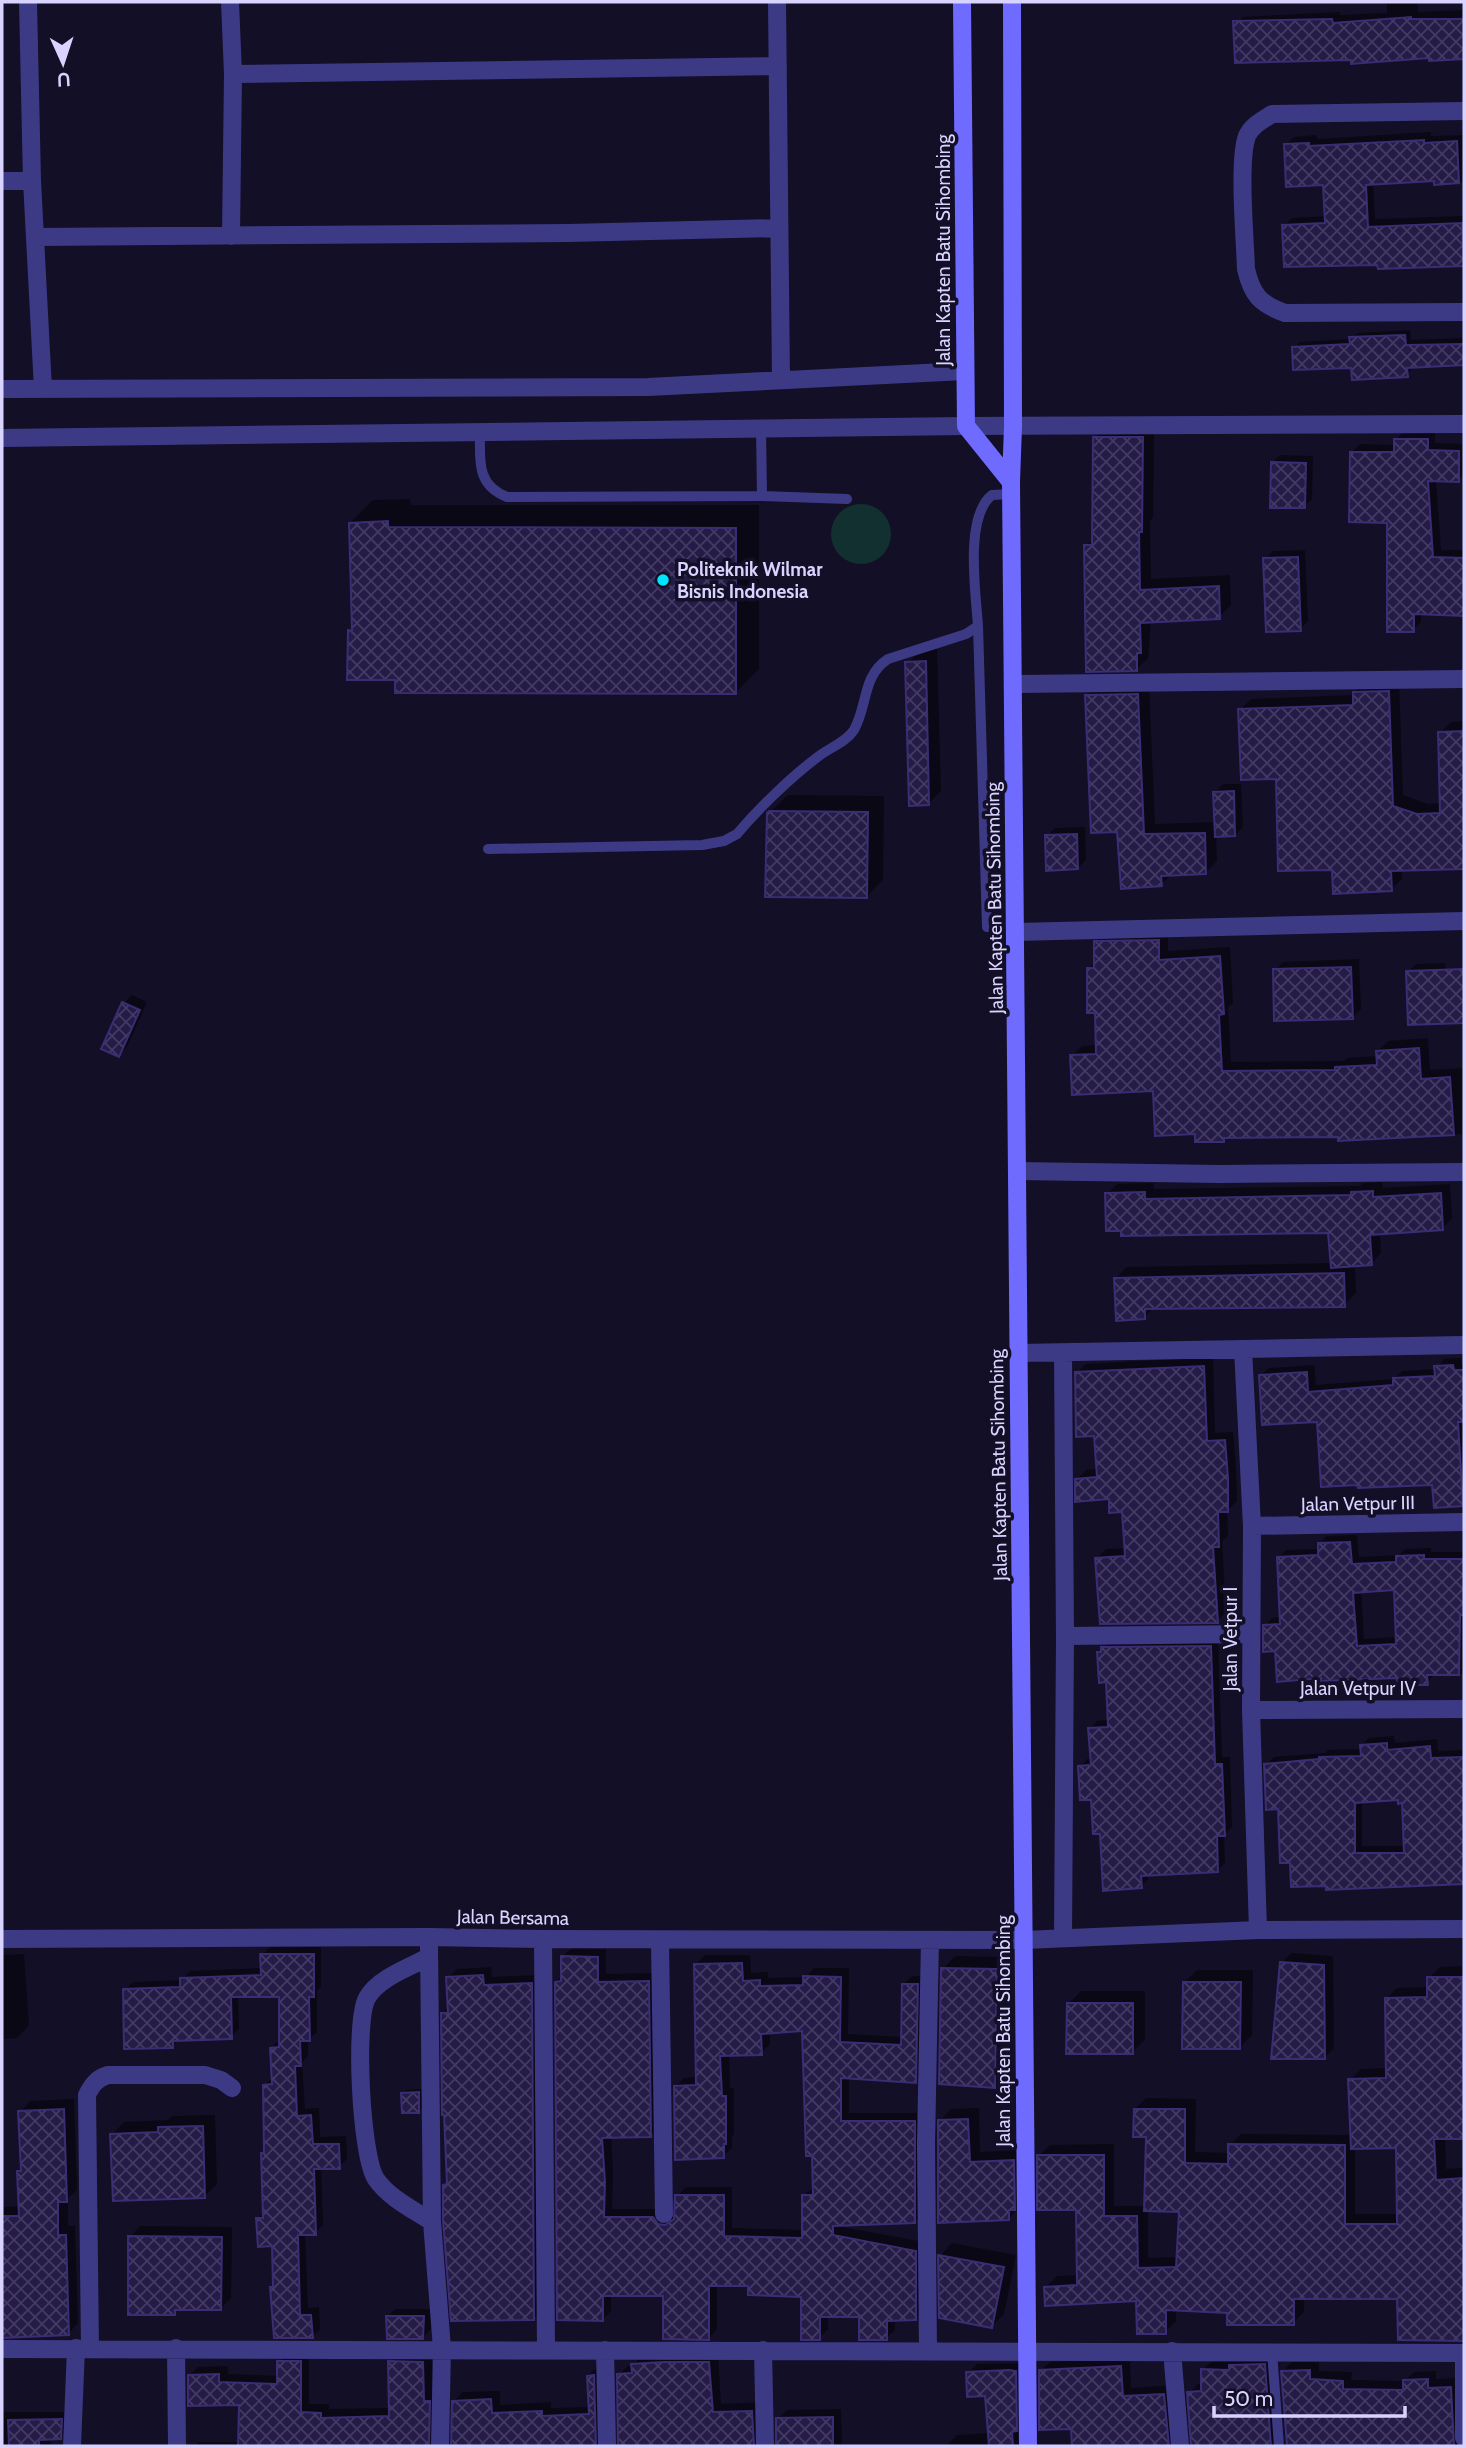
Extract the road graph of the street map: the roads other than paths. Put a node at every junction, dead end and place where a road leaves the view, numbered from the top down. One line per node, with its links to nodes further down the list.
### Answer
1 (28, 2): 10 (street)
2 (230, 2): 7 (street)
3 (777, 2): 6 (street)
4 (962, 2): 15 (street, Jalan Kapten Batu Sihombing)
5 (1012, 2): 21 (street, Jalan Kapten Batu Sihombing)
6 (778, 66): 7 (street); 11 (street)
7 (233, 74): 12 (street)
8 (1464, 111): 14 (street)
9 (2, 181): 10 (street)
10 (32, 181): 13 (street)
11 (779, 228): 12 (street); 16 (street)
12 (231, 236): 13 (street)
13 (36, 237): 18 (street)
14 (1464, 312)
15 (964, 371): 16 (street); 20 (street, Jalan Kapten Batu Sihombing)
16 (781, 380): 18 (street)
17 (2, 389): 18 (street)
18 (43, 389)
19 (1464, 425): 21 (street)
20 (966, 426): 21 (street); 22 (street); 25 (street)
21 (1013, 426): 25 (street, Jalan Kapten Batu Sihombing)
22 (761, 428): 23 (street); 26 (lane)
23 (480, 432): 24 (street); 26 (lane)
24 (2, 438)
25 (1011, 488): 28 (lane); 30 (street, Jalan Kapten Batu Sihombing)
26 (762, 496): 27 (lane)
27 (847, 499)
28 (978, 626): 31 (lane); 33 (lane)
29 (1464, 679): 30 (street)
30 (1013, 684): 34 (street, Jalan Kapten Batu Sihombing)
31 (488, 849)
32 (1464, 921): 34 (street)
33 (987, 928)
34 (1015, 932): 35 (street, Jalan Kapten Batu Sihombing)
35 (1017, 1171): 36 (street); 39 (street, Jalan Kapten Batu Sihombing)
36 (1464, 1172)
37 (1464, 1345): 38 (street)
38 (1243, 1349): 40 (street); 42 (street, Jalan Vetpur I)
39 (1018, 1353): 40 (street); 55 (street, Jalan Kapten Batu Sihombing)
40 (1063, 1353): 44 (street)
41 (1464, 1522): 42 (street, Jalan Vetpur III)
42 (1252, 1526): 43 (street, Jalan Vetpur I)
43 (1251, 1634): 44 (street); 46 (street, Jalan Vetpur I)
44 (1066, 1636): 50 (street)
45 (1464, 1709): 46 (street, Jalan Vetpur IV)
46 (1251, 1710): 48 (street, Jalan Vetpur I)
47 (1464, 1929): 48 (street, Jalan Bersama)
48 (1258, 1930): 50 (street, Jalan Bersama)
49 (429, 1937): 51 (street, Jalan Bersama); 52 (street, Jalan Bersama); 56 (street)
50 (1063, 1938): 55 (street, Jalan Bersama)
51 (543, 1939): 53 (street, Jalan Bersama); 64 (street)
52 (2, 1940)
53 (660, 1940): 54 (street, Jalan Bersama); 58 (street)
54 (930, 1940): 55 (street, Jalan Bersama); 67 (street)
55 (1024, 1940): 68 (street, Jalan Kapten Batu Sihombing)
56 (429, 1957): 59 (street); 59 (street)
57 (232, 2088): 60 (street)
58 (664, 2214)
59 (432, 2222): 62 (street)
60 (83, 2348): 61 (street); 63 (street); 73 (street)
61 (176, 2348): 62 (street); 74 (street)
62 (442, 2348): 64 (street); 75 (street)
63 (2, 2349)
64 (546, 2350): 65 (street)
65 (605, 2350): 66 (street); 76 (street)
66 (763, 2350): 67 (street); 77 (street)
67 (928, 2350): 68 (street)
68 (1027, 2350): 69 (street); 78 (street, Jalan Kapten Batu Sihombing)
69 (1172, 2351): 70 (street); 79 (street)
70 (1272, 2352): 71 (street); 80 (lane)
71 (1464, 2353): 72 (street)
72 (1464, 2438)
73 (72, 2446)
74 (177, 2446)
75 (440, 2446)
76 (607, 2446)
77 (765, 2446)
78 (1028, 2446)
79 (1180, 2446)
80 (1279, 2446)

